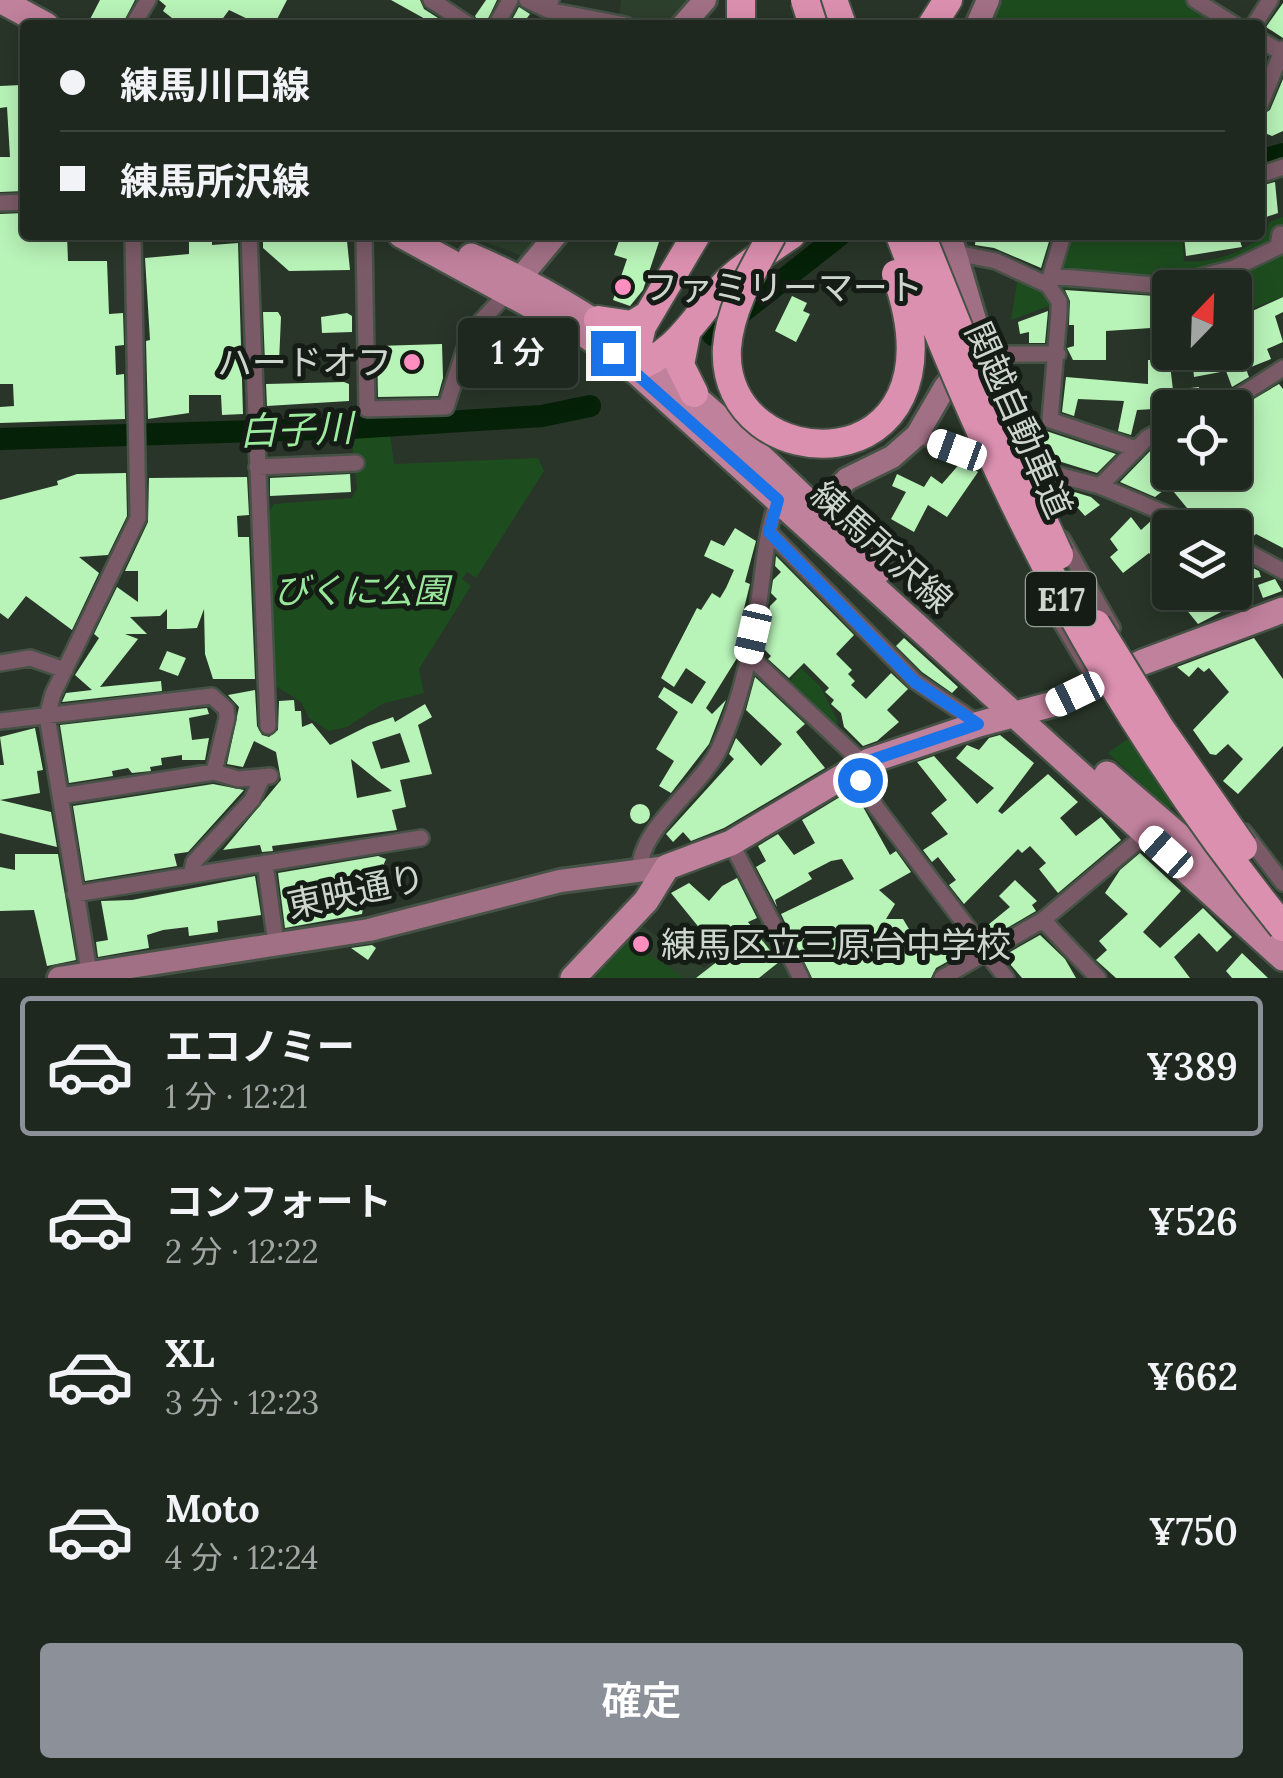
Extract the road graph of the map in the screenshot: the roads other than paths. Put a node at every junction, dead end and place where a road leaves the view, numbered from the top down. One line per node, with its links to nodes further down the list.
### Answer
1 (0, 0): 7 (main road)
2 (431, 0): 8 (street)
3 (527, 0): 6 (street)
4 (706, 0): 10 (street)
5 (1196, 0): 11 (street)
6 (549, 5): 9 (street)
7 (37, 20)
8 (462, 20)
9 (607, 20)
10 (688, 20)
11 (1227, 20)
12 (1283, 52): 13 (street)
13 (1265, 93)
14 (1280, 234): 29 (street)
15 (133, 240): 59 (street)
16 (250, 240): 46 (street)
17 (364, 240): 30 (street)
18 (412, 240): 30 (main road, 練馬所沢線)
19 (439, 240): 30 (main road, 練馬所沢線)
20 (552, 240): 30 (street)
21 (693, 240): 31 (highway)
22 (770, 240): 24 (highway, bridge)
23 (784, 240): 33 (highway)
24 (884, 240)
25 (902, 240): 80 (highway, 関越自動車道 / E17, bridge)
26 (924, 240): 78 (highway, 関越自動車道 / E17, bridge)
27 (1062, 240): 29 (street)
28 (953, 244): 29 (street); 34 (street)
29 (1050, 280): 35 (street)
30 (514, 286): 32 (main road, 練馬所沢線); 36 (main road, 練馬所沢線)
31 (647, 316): 32 (highway); 36 (highway)
32 (598, 320): 36 (main road, 練馬所沢線)
33 (686, 334): 36 (highway); 40 (highway)
34 (976, 349): 35 (street); 38 (street); 47 (street)
35 (1058, 354): 43 (street)
36 (641, 358): 40 (main road, 練馬所沢線); 49 (main road, 練馬所沢線)
37 (1283, 369): 39 (street)
38 (944, 388): 41 (street); 44 (street)
39 (1249, 390)
40 (694, 392): 50 (main road, 練馬所沢線)
41 (916, 435): 44 (street); 50 (street)
42 (1152, 438): 43 (street)
43 (1136, 449): 48 (street)
44 (979, 456): 47 (street); 60 (street)
45 (356, 463): 46 (street)
46 (257, 465): 65 (street)
47 (1030, 468): 48 (street); 58 (street)
48 (1100, 486): 51 (street)
49 (778, 500): 52 (street); 61 (main road, 練馬所沢線)
50 (818, 508): 61 (main road, 練馬所沢線)
51 (1157, 510)
52 (769, 532): 56 (street); 64 (street)
53 (1252, 554): 54 (street)
54 (1283, 571)
55 (1283, 610): 58 (main road)
56 (748, 654): 66 (street); 74 (street)
57 (0, 664): 59 (street)
58 (1135, 666): 60 (main road); 76 (street)
59 (65, 670): 62 (street)
60 (1097, 684): 61 (main road)
61 (1026, 712): 64 (main road); 69 (main road, 練馬所沢線); 80 (main road, 練馬所沢線)
62 (47, 716): 63 (street); 67 (street); 68 (street)
63 (0, 722)
64 (978, 724): 66 (main road)
65 (268, 726)
66 (859, 767): 71 (main road); 82 (street)
67 (214, 772): 68 (street); 75 (street)
68 (61, 796): 77 (street)
69 (1146, 834): 79 (street); 83 (main road, 練馬所沢線)
70 (421, 838): 72 (street)
71 (731, 844): 73 (main road); 88 (street)
72 (264, 863): 75 (street); 81 (street)
73 (667, 868): 74 (street, 東映通り); 87 (main road)
74 (640, 870): 81 (street, 東映通り)
75 (190, 875): 77 (street)
76 (1283, 882)
77 (76, 894): 85 (street)
78 (1283, 899)
79 (1042, 920): 82 (street); 91 (street)
80 (1283, 926)
81 (276, 944): 85 (street, 東映通り)
82 (985, 951): 84 (street); 90 (street)
83 (1283, 958)
84 (960, 973): 89 (street)
85 (89, 976): 86 (street, 東映通り)
86 (59, 978)
87 (574, 978)
88 (801, 978)
89 (942, 978)
90 (1006, 978)
91 (1098, 978)

